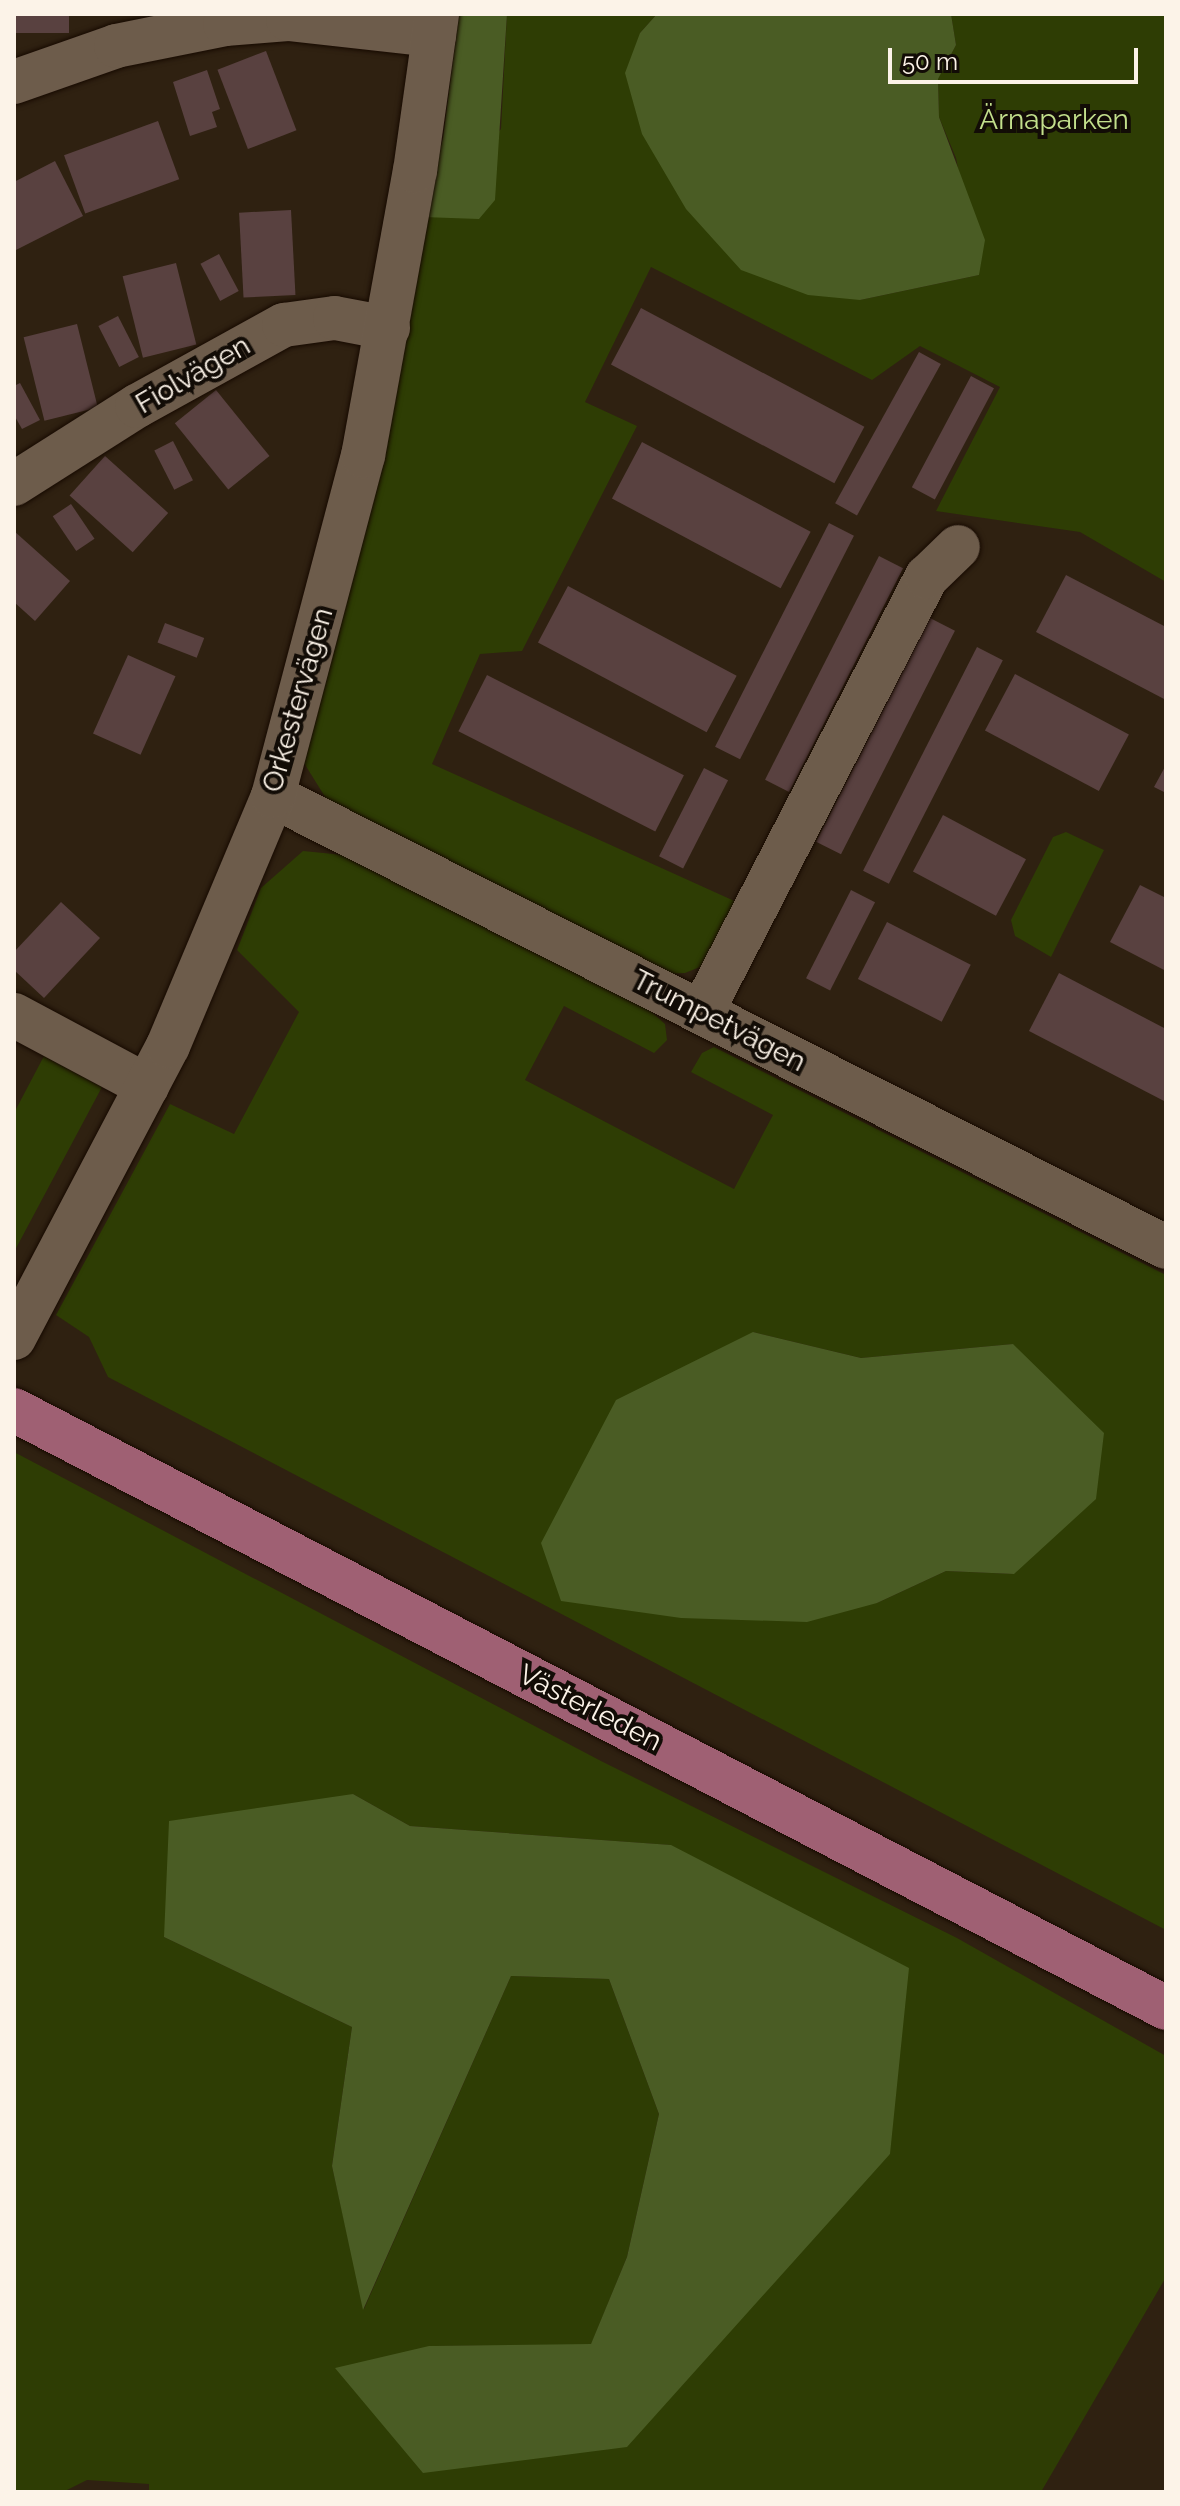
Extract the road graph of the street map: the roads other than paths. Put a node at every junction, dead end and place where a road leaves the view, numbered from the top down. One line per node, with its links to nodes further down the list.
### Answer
1 (436, 25): 2 (street); 3 (street, Orkestervägen)
2 (14, 82)
3 (388, 328): 4 (street, Fiolvägen); 6 (street, Orkestervägen)
4 (14, 484)
5 (958, 547): 7 (street)
6 (273, 796): 7 (street, Trumpetvägen); 9 (street, Orkestervägen)
7 (702, 1012): 10 (street, Trumpetvägen)
8 (14, 1015): 9 (street)
9 (147, 1086): 11 (street, Orkestervägen)
10 (1166, 1247)
11 (14, 1338)
12 (14, 1410): 13 (main road, Västerleden)
13 (1166, 2008)

